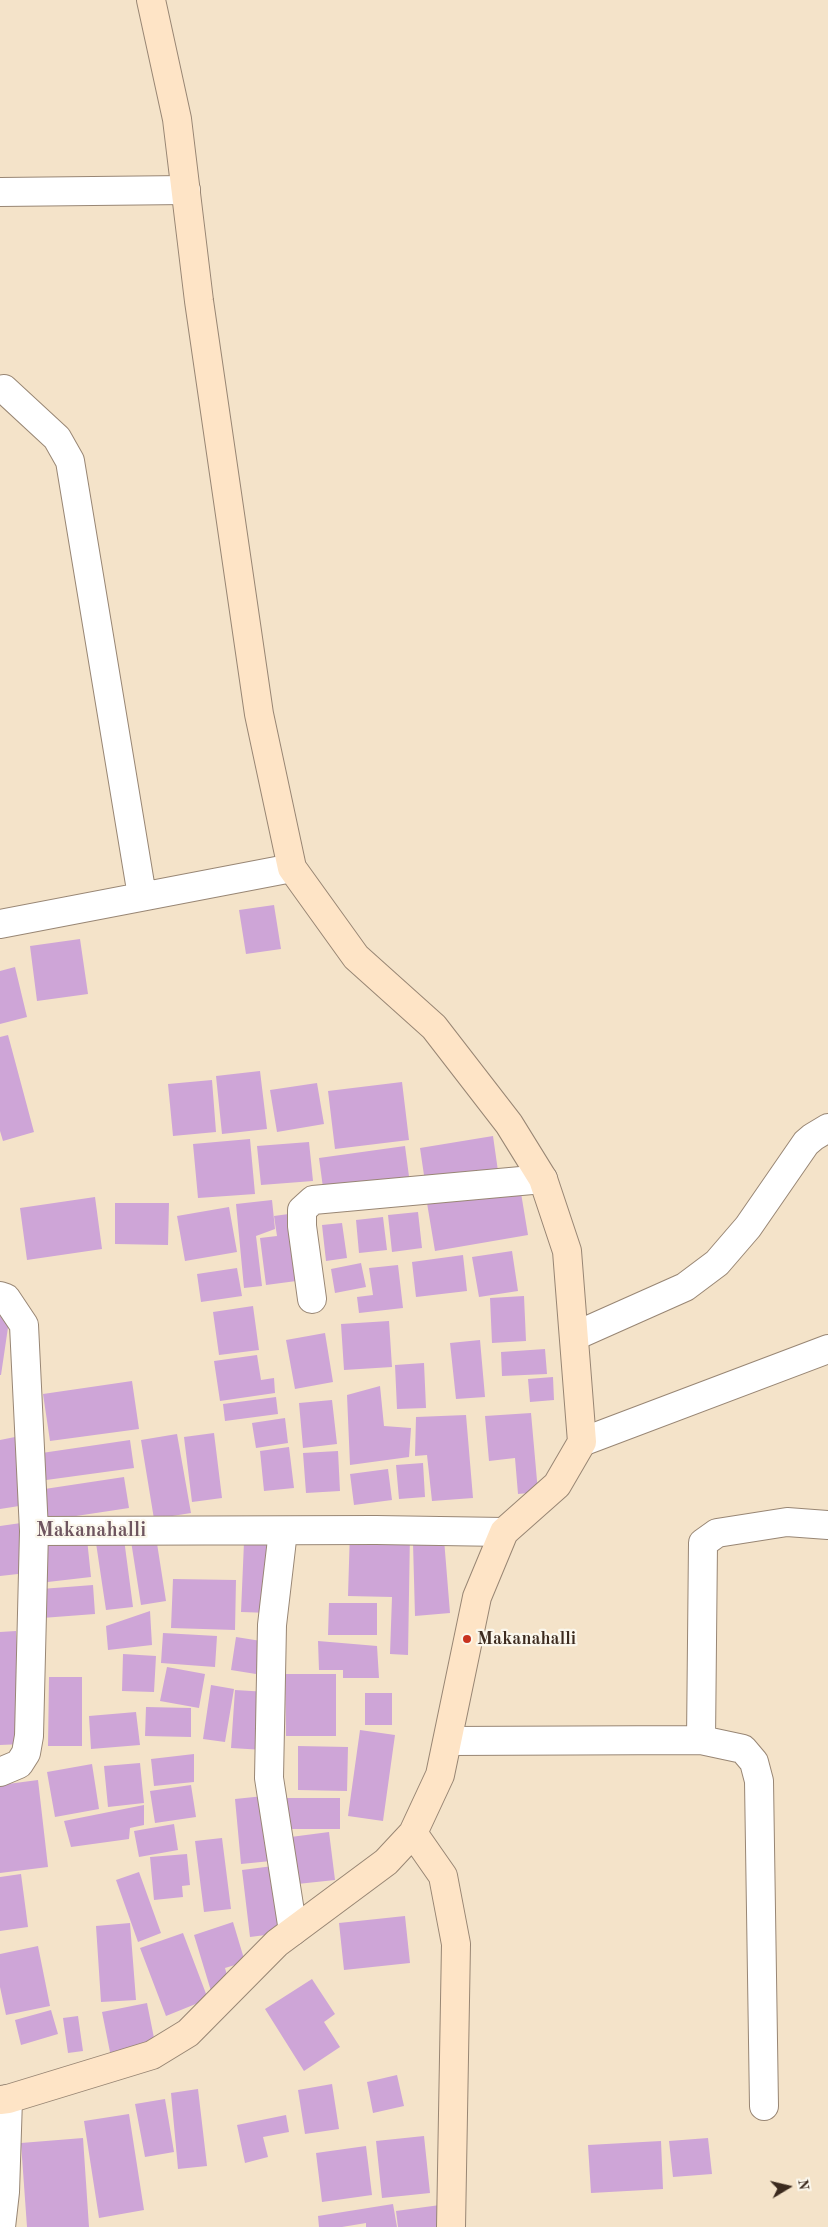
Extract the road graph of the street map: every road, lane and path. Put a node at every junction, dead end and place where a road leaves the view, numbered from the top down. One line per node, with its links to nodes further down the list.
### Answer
1 (151, 0): 2 (main road)
2 (186, 190): 3 (street); 5 (main road)
3 (0, 192)
4 (4, 389): 6 (street)
5 (292, 868): 6 (street); 9 (main road)
6 (142, 896): 7 (street)
7 (0, 924)
8 (828, 1128): 12 (street)
9 (543, 1179): 11 (street); 12 (main road)
10 (0, 1296): 16 (street)
11 (312, 1298)
12 (575, 1336): 14 (main road)
13 (828, 1349): 14 (street)
14 (582, 1442): 18 (main road)
15 (828, 1525): 19 (street)
16 (34, 1531): 17 (street); 21 (street)
17 (284, 1531): 18 (street); 23 (street)
18 (504, 1532): 20 (main road)
19 (700, 1740): 20 (street); 25 (street)
20 (448, 1742): 22 (main road)
21 (0, 1772)
22 (413, 1833): 23 (main road); 27 (main road)
23 (293, 1931): 24 (main road)
24 (4, 2100): 26 (street)
25 (764, 2106)
26 (1, 2227)
27 (451, 2227)

